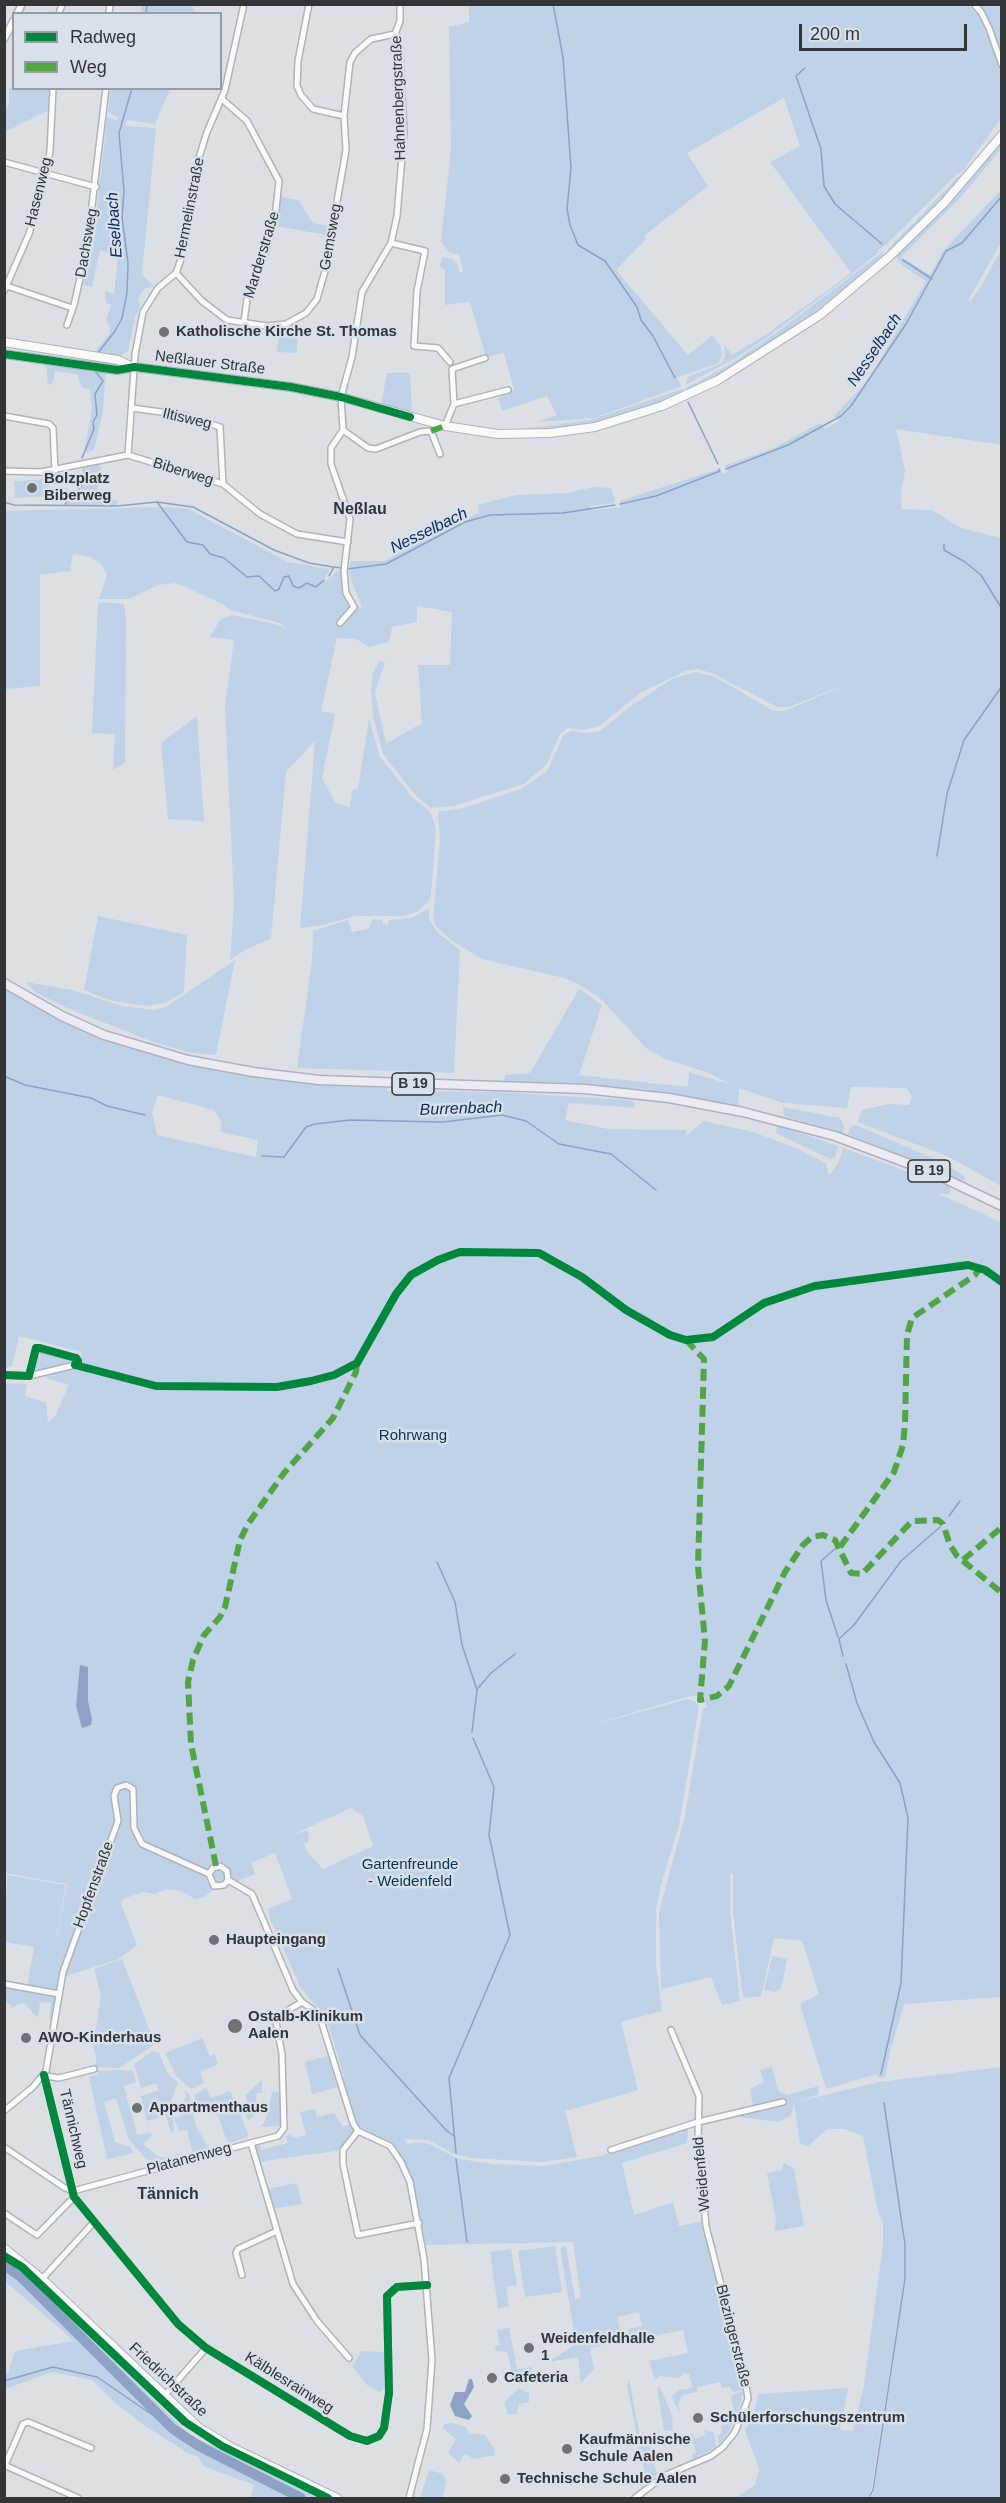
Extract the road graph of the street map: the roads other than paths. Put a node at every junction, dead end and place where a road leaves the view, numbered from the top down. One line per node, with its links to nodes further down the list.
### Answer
1 (244, 4): 11 (street, Hermelinstraße)
2 (309, 4): 12 (street)
3 (400, 4): 6 (street, Hahnenbergstraße)
4 (974, 4): 8 (street)
5 (12, 24): 7 (street)
6 (395, 34): 12 (street, Gemsweg); 17 (street, Hahnenbergstraße)
7 (4, 39)
8 (1002, 65)
9 (53, 90): 15 (street, Hasenweg)
10 (106, 90): 16 (street, Dachsweg)
11 (222, 99): 18 (street, Hermelinstraße); 21 (street, Marderstraße)
12 (344, 116): 21 (street, Gemsweg)
13 (1002, 135): 33 (main road, Neßlauer Straße)
14 (4, 162): 15 (street)
15 (45, 173): 16 (street); 19 (street, Hasenweg)
16 (96, 187): 20 (street, Dachsweg)
17 (391, 243): 26 (street); 29 (street, Hahnenbergstraße)
18 (176, 273): 21 (street, Gemsweg); 27 (street, Hermelinstraße)
19 (5, 287): 20 (street)
20 (72, 308): 22 (street, Dachsweg)
21 (244, 322)
22 (67, 324)
23 (4, 342): 27 (main road, Neßlauer Straße)
24 (4, 354): 27 (main road, Neßlauer Straße)
25 (485, 358): 30 (street)
26 (450, 362)
27 (135, 367): 29 (main road, Neßlauer Straße); 31 (street, Hermelinstraße)
28 (508, 390): 30 (street)
29 (341, 397): 33 (main road, Neßlauer Straße); 34 (street, Hahnenbergstraße)
30 (454, 404): 33 (street)
31 (132, 408): 36 (street, Hermelinstraße); 39 (street, Iltisweg)
32 (4, 417): 37 (street)
33 (445, 426)
34 (343, 429): 35 (street); 40 (street)
35 (440, 454)
36 (128, 455): 37 (street, Biberweg); 39 (street, Biberweg)
37 (55, 470): 38 (street, Biberweg)
38 (4, 471)
39 (223, 484): 40 (street, Biberweg)
40 (348, 542): 41 (street)
41 (340, 622)
42 (4, 983): 43 (main road, B 19)
43 (1002, 1206)
44 (4, 1375): 45 (street)
45 (29, 1376): 45 (street)
46 (209, 1874): 47 (street); 47 (street); 49 (street, Hopfenstraße)
47 (228, 1880): 50 (street)
48 (4, 1984): 49 (street)
49 (59, 1994): 53 (street, Hopfenstraße)
50 (302, 2002): 57 (street); 58 (street)
51 (670, 2030): 56 (street, Weidenfeld)
52 (94, 2069): 53 (street)
53 (44, 2075): 55 (street); 61 (street, Tännichweg)
54 (783, 2102): 56 (street, Weidenfeld)
55 (4, 2111)
56 (698, 2122): 60 (street, Weidenfeld); 65 (street, Weidenfeld)
57 (358, 2131): 64 (street); 64 (street)
58 (251, 2143): 61 (street, Platanenweg); 66 (street, Platanenweg)
59 (4, 2147): 61 (street, Kälblesrainweg)
60 (611, 2150)
61 (74, 2194): 62 (street); 63 (street, Kälblesrainweg)
62 (4, 2213)
63 (94, 2222): 69 (street); 71 (street, Kälblesrainweg)
64 (419, 2223): 70 (street)
65 (706, 2226): 79 (street, Blezingerstraße)
66 (278, 2231): 68 (street); 72 (street, Platanenweg)
67 (4, 2248): 69 (main road, Friedrichstraße)
68 (243, 2275)
69 (42, 2279): 73 (main road, Friedrichstraße)
70 (427, 2285): 71 (street, Kälblesrainweg); 78 (street)
71 (206, 2348): 73 (street)
72 (349, 2358)
73 (164, 2396): 77 (main road, Friedrichstraße)
74 (91, 2448): 75 (street)
75 (5, 2465): 76 (street)
76 (78, 2499)
77 (337, 2499)
78 (409, 2499)
79 (635, 2499)

